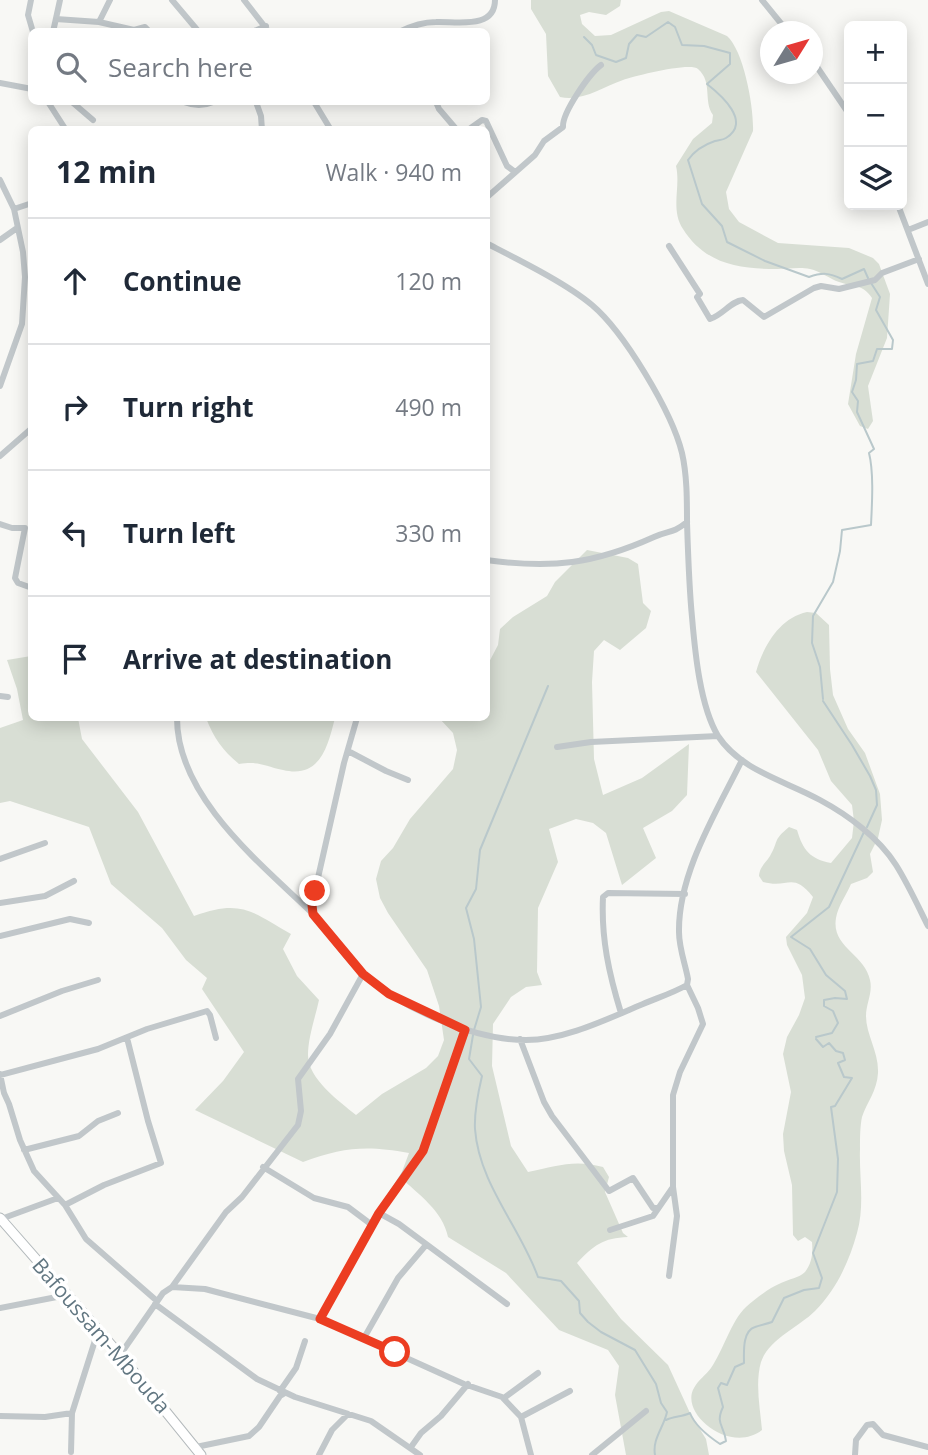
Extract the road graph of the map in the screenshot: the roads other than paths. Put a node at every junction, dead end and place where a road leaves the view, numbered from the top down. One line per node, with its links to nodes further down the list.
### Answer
1 (31, 0): 11 (street)
2 (60, 0): 8 (street)
3 (110, 0): 10 (street)
4 (172, 0): 14 (street)
5 (244, 0): 15 (street)
6 (495, 0): 16 (street)
7 (762, 0): 9 (street)
8 (57, 19): 10 (street); 12 (street)
9 (779, 21)
10 (99, 22): 13 (street)
11 (32, 28)
12 (54, 28)
13 (125, 28)
14 (196, 28)
15 (266, 28)
16 (414, 28)
17 (601, 65): 35 (street)
18 (823, 76): 26 (street)
19 (0, 83): 20 (street)
20 (28, 88)
21 (49, 105): 28 (street)
22 (76, 105): 27 (street)
23 (257, 105): 29 (street)
24 (316, 105): 30 (street)
25 (437, 105): 31 (street)
26 (844, 107)
27 (93, 120)
28 (63, 126)
29 (262, 126)
30 (329, 126)
31 (454, 126)
32 (474, 126): 33 (street)
33 (488, 126)
34 (490, 130): 35 (street)
35 (514, 172): 37 (street)
36 (1, 184): 39 (street)
37 (490, 194)
38 (28, 204): 39 (street)
39 (14, 209): 42 (street)
40 (900, 210): 43 (street)
41 (928, 222): 43 (street)
42 (18, 228): 44 (street); 50 (street)
43 (908, 230): 47 (street)
44 (0, 240)
45 (490, 245): 54 (street)
46 (669, 246): 47 (street)
47 (919, 259): 48 (street)
48 (928, 284)
49 (0, 358): 50 (street)
50 (10, 361): 51 (street)
51 (0, 386)
52 (28, 432): 53 (street)
53 (0, 456)
54 (687, 522): 57 (street); 63 (street)
55 (0, 523): 56 (street)
56 (28, 528): 58 (street)
57 (490, 561)
58 (28, 587)
59 (0, 696): 60 (street)
60 (8, 697)
61 (177, 721): 73 (street)
62 (356, 721): 65 (street)
63 (718, 736): 64 (street); 66 (street)
64 (558, 747)
65 (348, 751): 67 (street); 73 (street)
66 (742, 760): 71 (street); 75 (street)
67 (408, 780)
68 (45, 843): 69 (street)
69 (0, 859)
70 (74, 881): 72 (street)
71 (685, 894): 79 (street); 80 (street)
72 (0, 904)
73 (313, 914): 77 (street)
74 (89, 923): 76 (street)
75 (928, 926)
76 (0, 936)
77 (363, 974): 82 (street); 89 (street)
78 (98, 980): 81 (street)
79 (687, 985): 80 (street); 90 (street)
80 (621, 1013): 85 (street)
81 (0, 1016)
82 (465, 1030): 85 (street); 94 (street)
83 (127, 1038): 84 (street); 86 (street); 92 (street)
84 (216, 1038)
85 (520, 1039): 93 (street)
86 (0, 1075): 88 (street)
87 (118, 1113): 88 (street)
88 (24, 1150): 91 (street)
89 (263, 1167): 96 (street); 100 (street)
90 (673, 1187): 93 (street); 99 (street)
91 (58, 1198): 92 (street); 95 (street)
92 (65, 1205): 102 (street)
93 (657, 1208): 97 (street)
94 (379, 1213): 96 (street); 98 (street)
95 (0, 1219): 101 (highway, Bafoussam-Mbouda)
96 (372, 1225): 105 (street)
97 (610, 1230)
98 (426, 1245): 103 (street); 107 (street)
99 (669, 1276)
100 (172, 1287): 102 (street); 105 (street)
101 (67, 1295): 104 (street); 106 (highway, Bafoussam-Mbouda)
102 (156, 1303): 109 (street); 113 (street)
103 (507, 1304)
104 (0, 1308)
105 (320, 1319): 107 (street)
106 (99, 1331): 109 (highway, Bafoussam-Mbouda); 116 (street)
107 (364, 1338): 111 (street)
108 (305, 1341): 113 (street)
109 (120, 1355): 122 (highway, Bafoussam-Mbouda)
110 (538, 1373): 114 (street)
111 (468, 1384): 114 (street); 120 (street)
112 (570, 1391): 119 (street)
113 (283, 1392): 117 (street); 122 (street)
114 (504, 1398): 119 (street)
115 (646, 1410): 127 (street)
116 (72, 1413): 118 (street); 123 (street)
117 (348, 1414): 120 (street); 124 (street)
118 (0, 1416)
119 (521, 1417): 126 (street)
120 (411, 1447): 125 (street)
121 (928, 1447): 128 (street)
122 (199, 1451)
123 (71, 1452)
124 (319, 1455)
125 (420, 1455)
126 (531, 1455)
127 (592, 1455)
128 (856, 1455)

